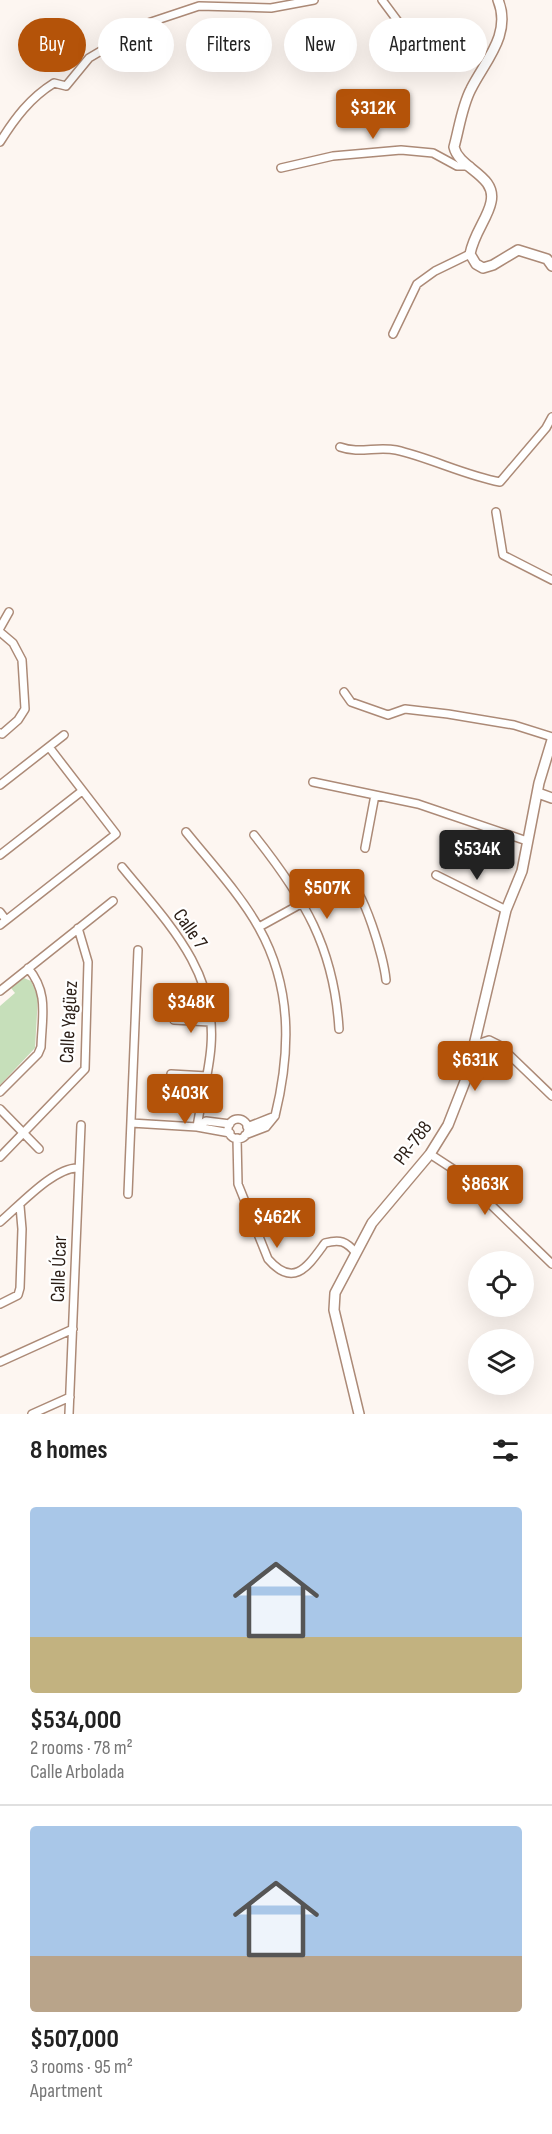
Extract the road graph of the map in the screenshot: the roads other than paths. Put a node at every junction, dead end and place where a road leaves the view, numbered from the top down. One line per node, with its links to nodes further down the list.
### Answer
1 (314, 0): 5 (street)
2 (382, 0): 6 (street)
3 (498, 0): 8 (street)
4 (198, 3): 5 (street); 7 (street)
5 (271, 4)
6 (396, 18)
7 (0, 141)
8 (470, 166): 9 (street); 10 (street)
9 (281, 168)
10 (470, 254): 11 (street); 12 (street)
11 (552, 266)
12 (393, 334)
13 (552, 417): 14 (street)
14 (340, 447)
15 (495, 512): 16 (street)
16 (552, 580)
17 (9, 612): 18 (street)
18 (0, 630): 20 (street)
19 (344, 692): 22 (street)
20 (0, 733)
21 (64, 735): 23 (street)
22 (552, 739): 27 (street, PR-788 / PR-788)
23 (49, 747): 25 (street); 26 (street)
24 (313, 782): 28 (street)
25 (0, 785)
26 (82, 791): 34 (street); 41 (street)
27 (538, 793): 29 (street); 32 (street, PR-788 / PR-788)
28 (375, 795): 32 (street); 33 (street)
29 (552, 798)
30 (186, 832): 42 (street)
31 (254, 835): 38 (street)
32 (527, 841): 39 (street, PR-788 / PR-788)
33 (365, 848)
34 (0, 855)
35 (122, 867): 49 (street, Calle 7)
36 (436, 875): 39 (street)
37 (113, 901): 43 (street)
38 (303, 903): 42 (street); 46 (street); 50 (street)
39 (506, 910): 51 (street, PR-788 / PR-788)
40 (0, 912): 41 (street)
41 (3, 922)
42 (259, 927): 59 (street)
43 (78, 928): 45 (street); 63 (street, Calle Yagüez)
44 (138, 950): 57 (street)
45 (28, 969): 47 (street); 54 (street)
46 (386, 980)
47 (0, 991)
48 (174, 1020): 49 (street)
49 (210, 1022): 53 (street, Calle 7)
50 (339, 1029)
51 (474, 1045): 55 (street); 68 (street, PR-788 / PR-788)
52 (171, 1074): 53 (street)
53 (207, 1076): 62 (street, Calle 7)
54 (0, 1092)
55 (552, 1096)
56 (0, 1109): 63 (street)
57 (130, 1123): 62 (street); 71 (street)
58 (230, 1124): 61 (street); 62 (street); 64 (street)
59 (264, 1124): 61 (street); 65 (street)
60 (81, 1125): 70 (street, Calle Úcar)
61 (248, 1126): 65 (street)
62 (197, 1127): 64 (street)
63 (24, 1133): 67 (street); 69 (street, Calle Yagüez)
64 (230, 1133): 66 (street)
65 (245, 1135): 66 (street)
66 (237, 1138): 74 (street)
67 (39, 1149)
68 (430, 1154): 74 (street, PR-788 / PR-788); 75 (street)
69 (0, 1157)
70 (80, 1168): 72 (street); 77 (street, Calle Úcar)
71 (128, 1194)
72 (20, 1206): 73 (street); 76 (street)
73 (0, 1222)
74 (356, 1253): 82 (street, PR-788 / PR-788)
75 (552, 1264)
76 (0, 1304)
77 (73, 1329): 78 (street); 79 (street, Calle Úcar)
78 (0, 1362)
79 (70, 1397): 80 (street); 81 (street, Calle Úcar)
80 (32, 1414)
81 (69, 1414)
82 (359, 1414)

